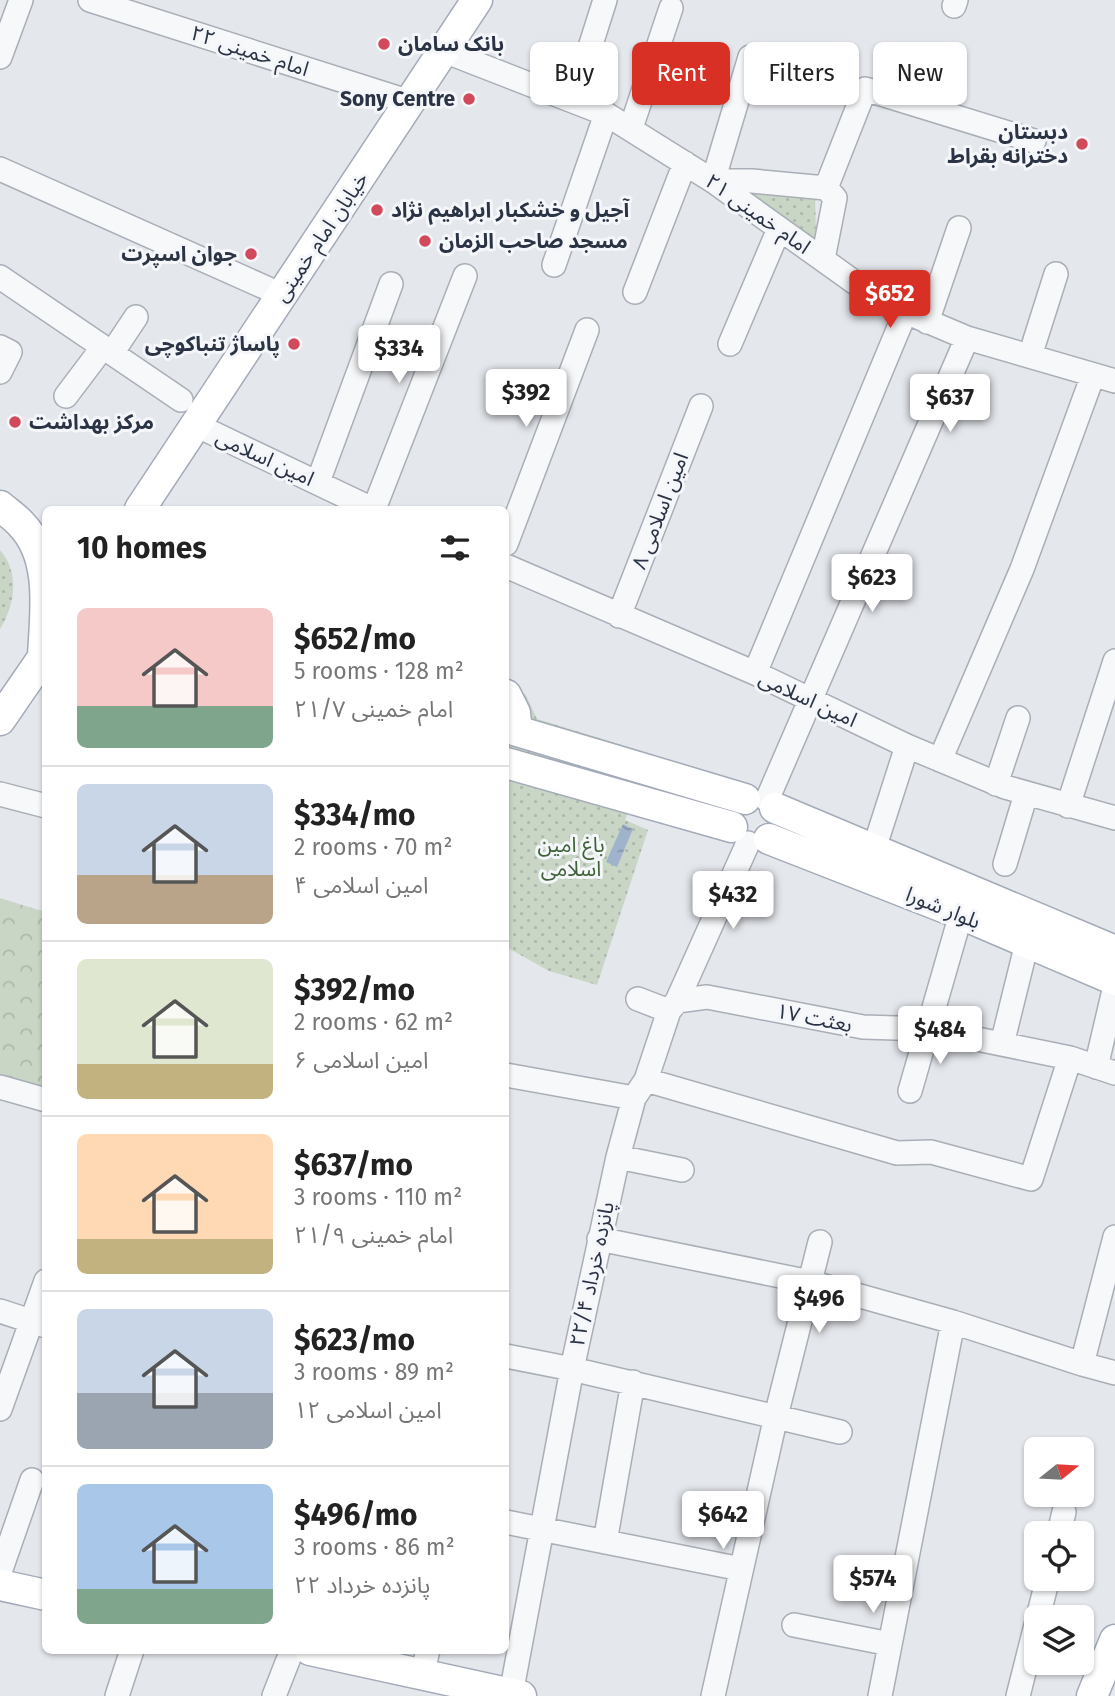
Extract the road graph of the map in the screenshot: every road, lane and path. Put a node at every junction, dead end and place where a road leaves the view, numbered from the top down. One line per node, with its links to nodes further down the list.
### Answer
1 (21, 0): 8 (street)
2 (90, 0): 11 (street, امام خمینی ۲۲)
3 (477, 0): 7 (main road, خیابان امام خمینی)
4 (605, 0): 6 (street)
5 (671, 8): 14 (street)
6 (592, 42)
7 (444, 51): 10 (street, امام خمینی ۲۱); 11 (main road, خیابان امام خمینی)
8 (0, 57)
9 (744, 78): 18 (street)
10 (530, 84)
11 (410, 102): 29 (main road, خیابان امام خمینی)
12 (583, 105): 13 (street, امام خمینی ۲۱)
13 (607, 114): 14 (street, امام خمینی ۲۱); 23 (street)
14 (631, 128): 16 (street, امام خمینی ۲۱)
15 (1034, 141): 19 (street)
16 (685, 163): 18 (street, امام خمینی ۲۱); 28 (street)
17 (0, 169): 29 (street)
18 (713, 181): 19 (street); 21 (street, امام خمینی ۲۱)
19 (826, 188): 22 (street)
20 (959, 228): 32 (street)
21 (779, 229): 22 (street, امام خمینی ۲۱); 35 (street)
22 (823, 260): 30 (street, امام خمینی ۲۱)
23 (554, 265)
24 (1056, 274): 38 (street)
25 (465, 276): 49 (street)
26 (0, 277): 37 (street)
27 (391, 284): 45 (street)
28 (635, 292)
29 (282, 295): 44 (main road, خیابان امام خمینی)
30 (905, 313): 32 (street, امام خمینی ۲۱); 57 (street)
31 (136, 317): 37 (street)
32 (927, 322): 34 (street, امام خمینی ۲۱)
33 (587, 330): 51 (street)
34 (967, 338): 38 (street, امام خمینی ۲۱); 58 (street)
35 (730, 344)
36 (0, 347): 39 (street)
37 (107, 350): 41 (street); 42 (street)
38 (1030, 356): 40 (street, امام خمینی ۲۱)
39 (0, 372)
40 (1104, 378): 63 (street)
41 (66, 396)
42 (181, 400)
43 (701, 406): 54 (street, امین اسلامی ۸)
44 (196, 425): 45 (street, امین اسلامی); 47 (main road, خیابان امام خمینی)
45 (318, 482): 48 (street, امین اسلامی)
46 (0, 505): 50 (main road); 53 (main road)
47 (142, 506)
48 (367, 506)
49 (374, 506)
50 (42, 524)
51 (509, 536)
52 (509, 567): 54 (street, امین اسلامی)
53 (42, 570)
54 (619, 616): 57 (street, امین اسلامی)
55 (42, 657): 61 (main road)
56 (1115, 661): 70 (street)
57 (755, 673): 58 (street, امین اسلامی)
58 (811, 700): 62 (street, امین اسلامی); 68 (street)
59 (509, 701): 68 (main road, بلوار شورا)
60 (1018, 718): 65 (street)
61 (0, 720)
62 (907, 746): 63 (street, امین اسلامی); 73 (street)
63 (940, 760): 65 (street, امین اسلامی)
64 (509, 763): 72 (main road, بلوار شورا)
65 (996, 784): 67 (street, امین اسلامی)
66 (0, 794): 69 (street)
67 (1026, 794): 70 (street, امین اسلامی); 74 (street)
68 (762, 802): 72 (main road); 72 (main road); 73 (main road, بلوار شورا)
69 (42, 805)
70 (1068, 806): 71 (street, امین اسلامی)
71 (1115, 818)
72 (750, 836): 75 (main road, بلوار شورا); 81 (street, پانزده خرداد ۲۲/۴)
73 (874, 849): 77 (main road, بلوار شورا)
74 (1005, 864)
75 (961, 914): 76 (main road, بلوار شورا); 82 (street)
76 (1027, 943): 78 (main road, بلوار شورا); 83 (street)
77 (1115, 951)
78 (1115, 979)
79 (1115, 986): 85 (street)
80 (638, 999): 81 (street)
81 (673, 1006): 82 (street, بعثت ۱۷); 88 (street, پانزده خرداد ۲۲/۴)
82 (928, 1029): 83 (street, بعثت ۱۷); 89 (street)
83 (1002, 1044): 84 (street, بعثت ۱۷)
84 (1070, 1058): 85 (street, بعثت ۱۷); 88 (street)
85 (1106, 1070)
86 (509, 1074): 88 (street)
87 (0, 1087): 90 (street)
88 (640, 1089): 91 (street, پانزده خرداد ۲۲/۴)
89 (910, 1091)
90 (42, 1099)
91 (618, 1157): 92 (street); 94 (street, پانزده خرداد ۲۲/۴)
92 (682, 1170)
93 (1115, 1237): 102 (street)
94 (599, 1239): 96 (street); 103 (street, پانزده خرداد ۲۲/۴)
95 (820, 1242): 96 (street)
96 (810, 1282): 99 (street); 107 (street)
97 (42, 1306): 100 (street)
98 (0, 1311): 100 (street)
99 (953, 1322): 102 (street); 119 (street)
100 (39, 1324): 106 (street)
101 (509, 1357): 103 (street)
102 (1082, 1364): 104 (street)
103 (572, 1369): 105 (street, پانزده خرداد ۲۲/۴); 111 (street)
104 (1115, 1373)
105 (632, 1382): 107 (street, پانزده خرداد ۲۲/۴); 112 (street)
106 (0, 1409)
107 (776, 1416): 108 (street, پانزده خرداد ۲۲/۴); 113 (street)
108 (840, 1432)
109 (32, 1480): 114 (street)
110 (509, 1523): 111 (street)
111 (541, 1529): 112 (street); 125 (street)
112 (605, 1542): 113 (street)
113 (741, 1569): 128 (street)
114 (0, 1572)
115 (0, 1585): 116 (main road)
116 (42, 1594)
117 (794, 1625): 119 (street)
118 (1115, 1640): 131 (main road)
119 (890, 1644): 129 (street)
120 (131, 1654): 126 (street)
121 (290, 1654): 127 (street)
122 (330, 1654): 124 (main road)
123 (1024, 1672): 130 (street)
124 (432, 1675): 125 (main road)
125 (516, 1695)
126 (117, 1696)
127 (274, 1696)
128 (713, 1696)
129 (880, 1696)
130 (1018, 1696)
131 (1092, 1696)

